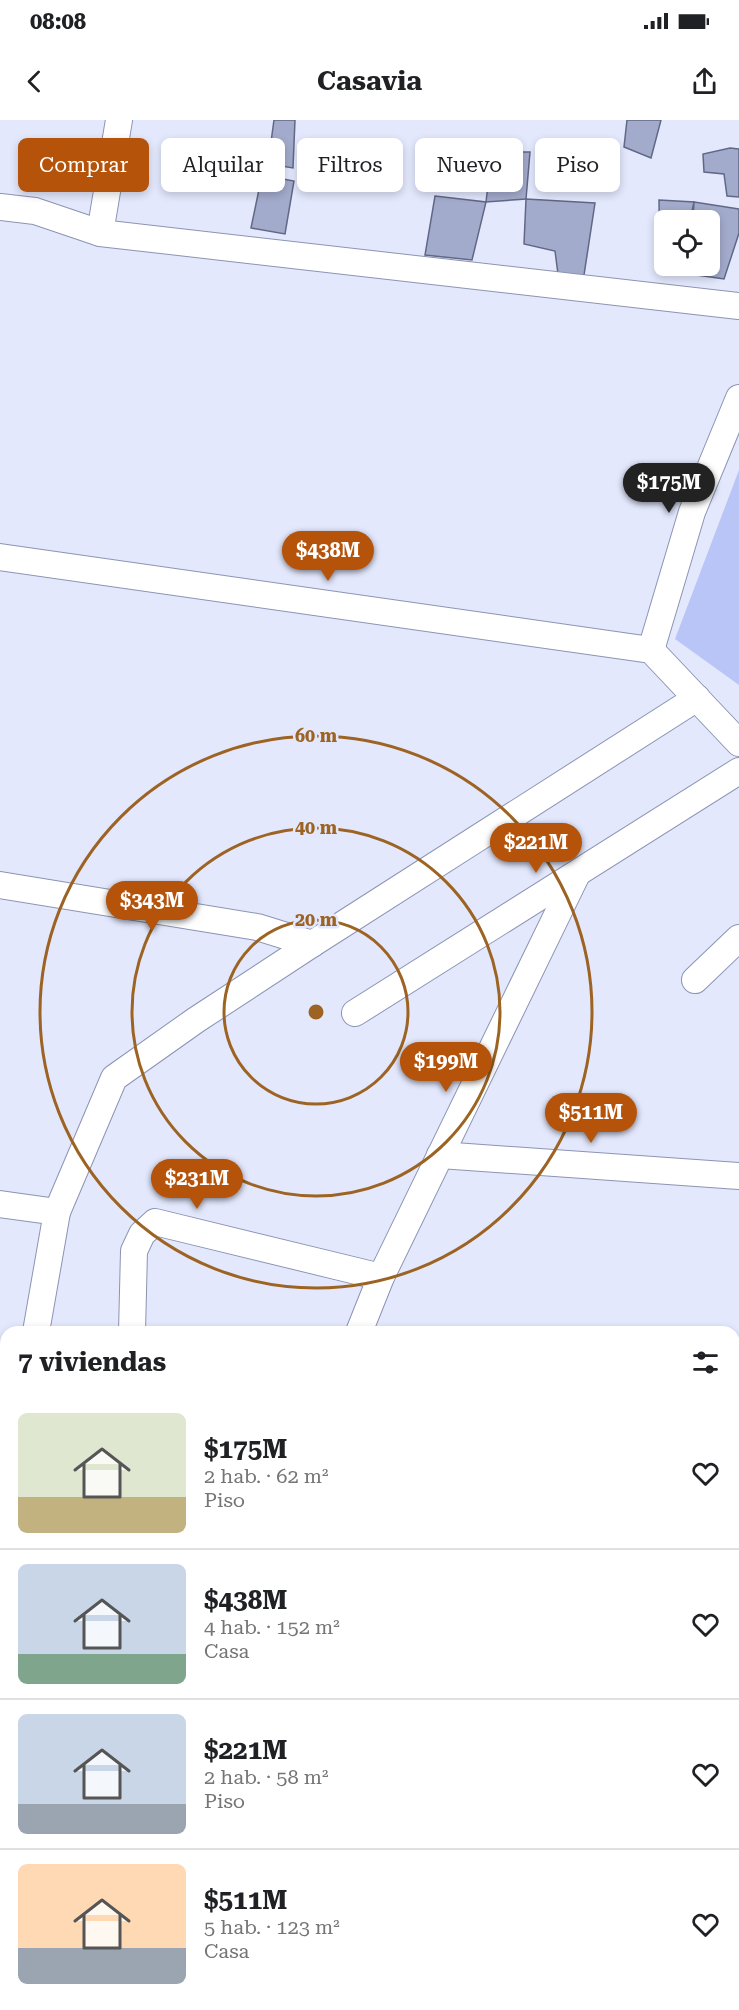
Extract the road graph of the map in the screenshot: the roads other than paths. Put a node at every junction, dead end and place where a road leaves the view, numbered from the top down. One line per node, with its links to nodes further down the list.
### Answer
1 (119, 120): 3 (street)
2 (0, 207): 3 (street)
3 (100, 233): 4 (street)
4 (739, 306)
5 (739, 398): 7 (street)
6 (0, 557): 7 (street)
7 (651, 650): 8 (street)
8 (697, 698): 9 (street); 14 (street)
9 (739, 742)
10 (739, 771): 11 (street)
11 (577, 874): 16 (street); 17 (street)
12 (0, 885): 14 (street)
13 (739, 938): 15 (street)
14 (312, 944): 20 (street)
15 (695, 980)
16 (355, 1013)
17 (440, 1155): 18 (street); 21 (street)
18 (739, 1176)
19 (0, 1204): 20 (street)
20 (57, 1212): 22 (street)
21 (381, 1277): 23 (street); 24 (street)
22 (37, 1326)
23 (132, 1326)
24 (361, 1326)

